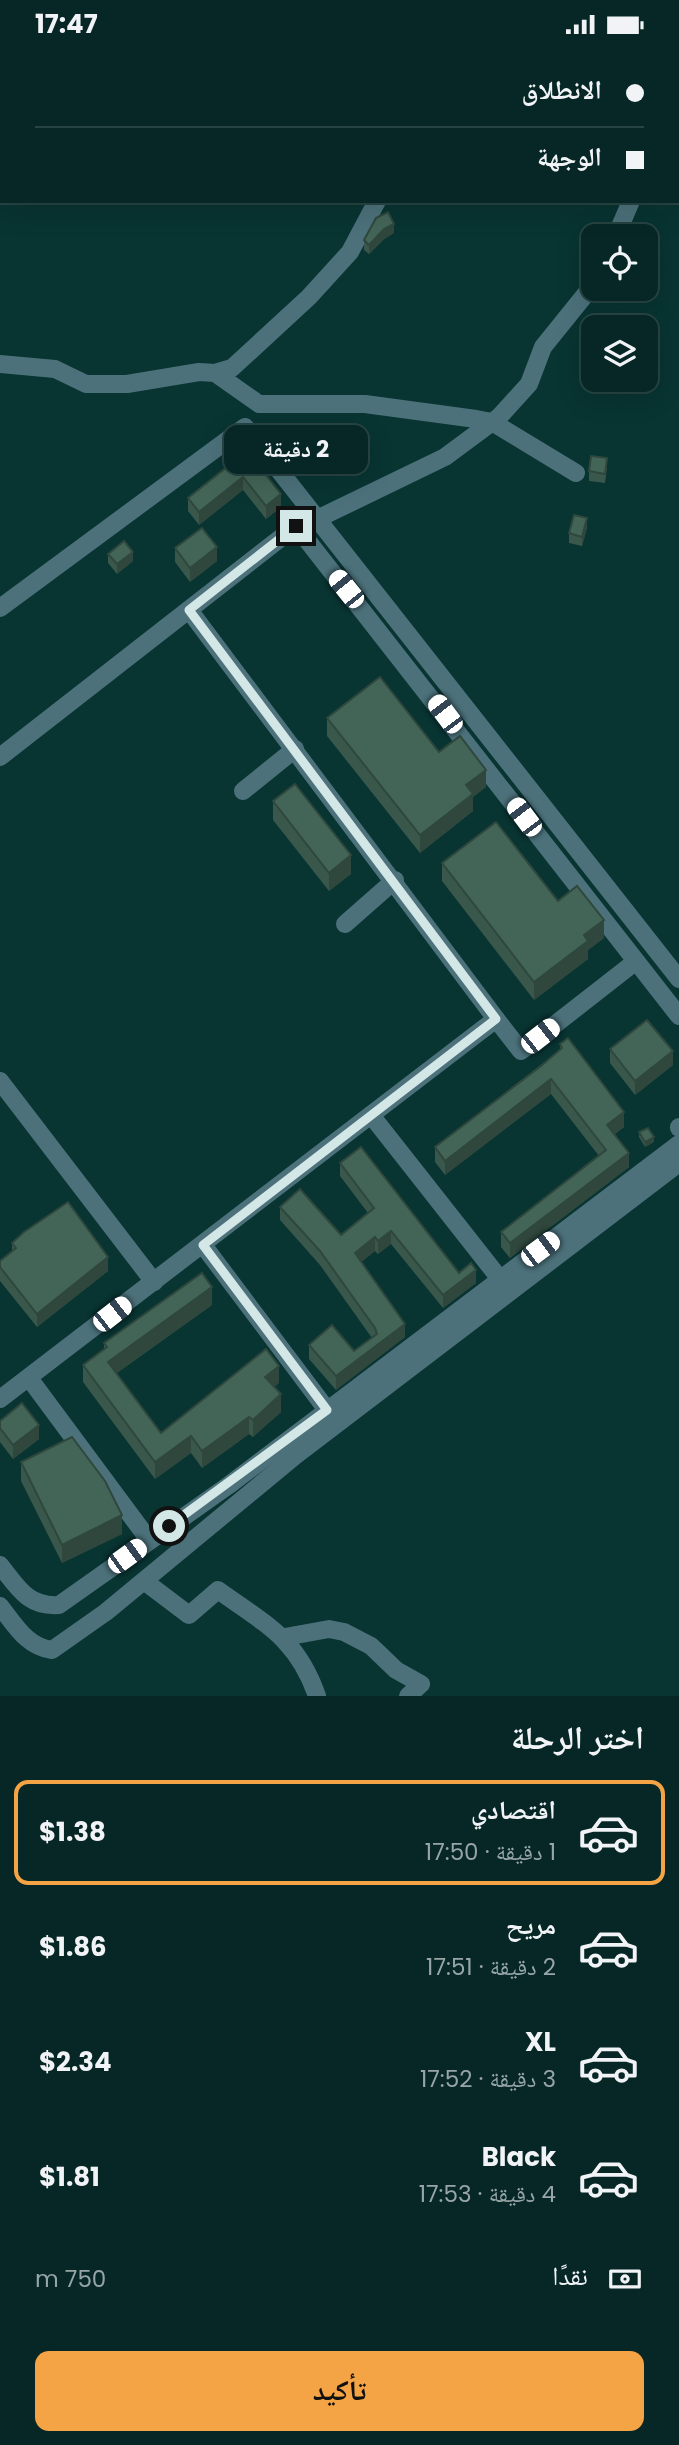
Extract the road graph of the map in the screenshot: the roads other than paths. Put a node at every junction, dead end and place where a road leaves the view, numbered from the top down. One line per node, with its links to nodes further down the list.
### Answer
1 (376, 203): 6 (street)
2 (630, 203): 3 (street)
3 (621, 224)
4 (581, 300): 7 (street)
5 (0, 364): 6 (street)
6 (215, 373): 7 (street)
7 (492, 422): 8 (street); 9 (street)
8 (576, 473)
9 (317, 519): 10 (street); 18 (street)
10 (0, 608)
11 (189, 610): 12 (street); 13 (street); 17 (street)
12 (295, 749): 14 (street); 15 (street)
13 (0, 757)
14 (243, 792)
15 (395, 880): 16 (street); 20 (street)
16 (345, 924)
17 (635, 963): 19 (street); 20 (street)
18 (679, 979)
19 (679, 1016)
20 (496, 1019): 22 (street)
21 (0, 1081): 27 (street)
22 (371, 1115): 25 (street); 26 (street)
23 (679, 1144): 26 (street)
24 (679, 1163): 33 (street)
25 (203, 1245): 27 (street); 30 (street)
26 (500, 1279): 30 (street)
27 (154, 1282): 28 (street)
28 (29, 1378): 29 (street); 31 (street)
29 (0, 1399)
30 (327, 1410): 31 (street)
31 (149, 1539): 32 (street)
32 (0, 1565)
33 (144, 1581): 34 (street); 35 (street)
34 (0, 1606)
35 (285, 1637): 36 (street); 37 (street)
36 (317, 1696)
37 (408, 1696)

